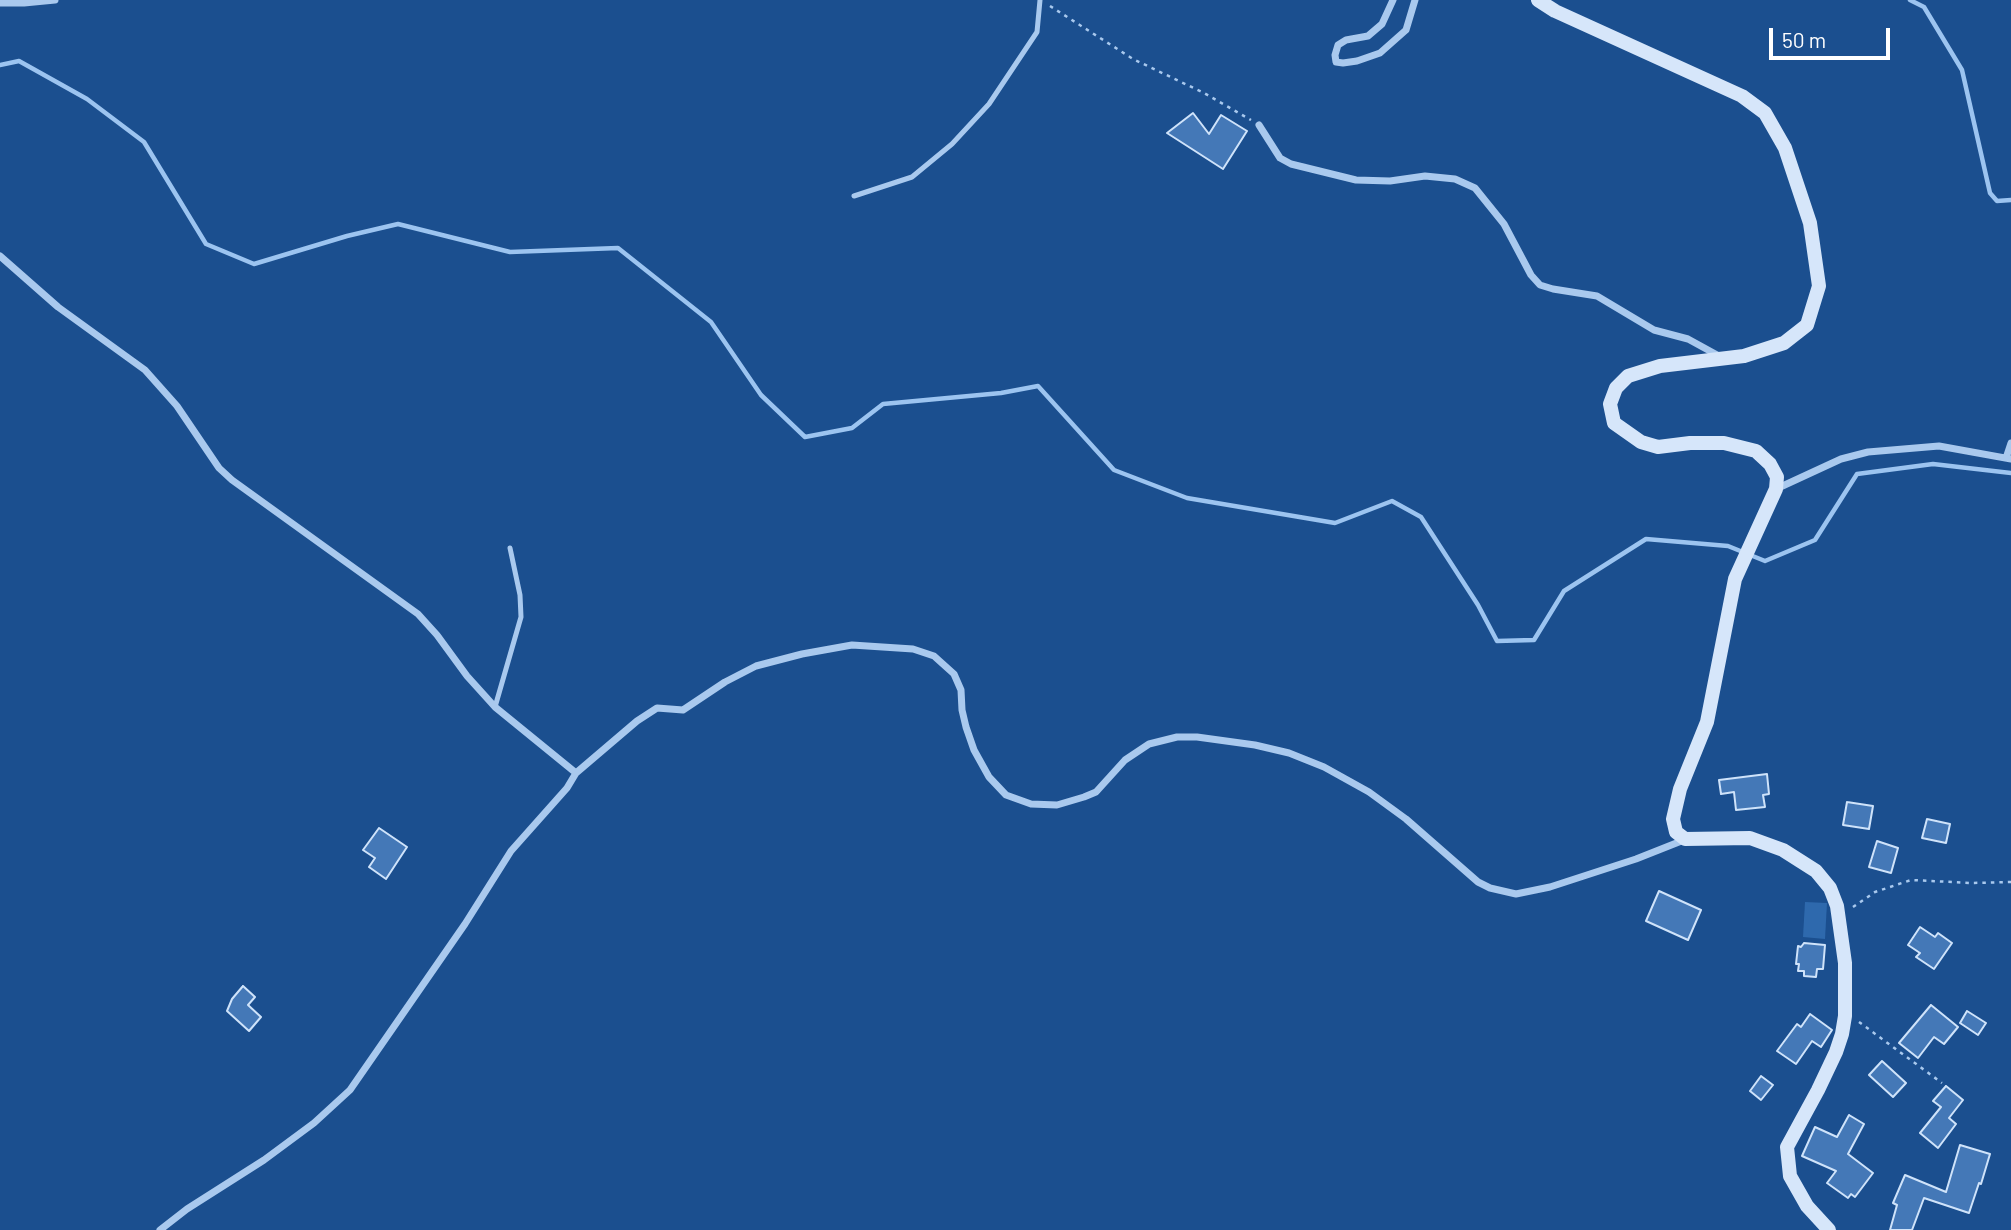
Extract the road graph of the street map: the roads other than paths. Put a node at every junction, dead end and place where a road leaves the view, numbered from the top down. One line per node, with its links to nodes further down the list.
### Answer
1 (55, 0): 6 (street)
2 (1040, 0): 8 (lane)
3 (1393, 0): 4 (street)
4 (1415, 0)
5 (1538, 0): 10 (street)
6 (0, 2)
7 (1259, 125): 10 (street)
8 (854, 196)
9 (0, 256): 15 (street)
10 (1723, 358): 13 (street)
11 (2011, 443): 12 (street)
12 (2008, 458): 13 (street)
13 (1776, 489): 17 (street)
14 (510, 548): 15 (lane)
15 (495, 707): 16 (street)
16 (576, 774): 17 (street); 18 (street)
17 (1685, 839): 19 (street)
18 (160, 1230)
19 (1829, 1230)

